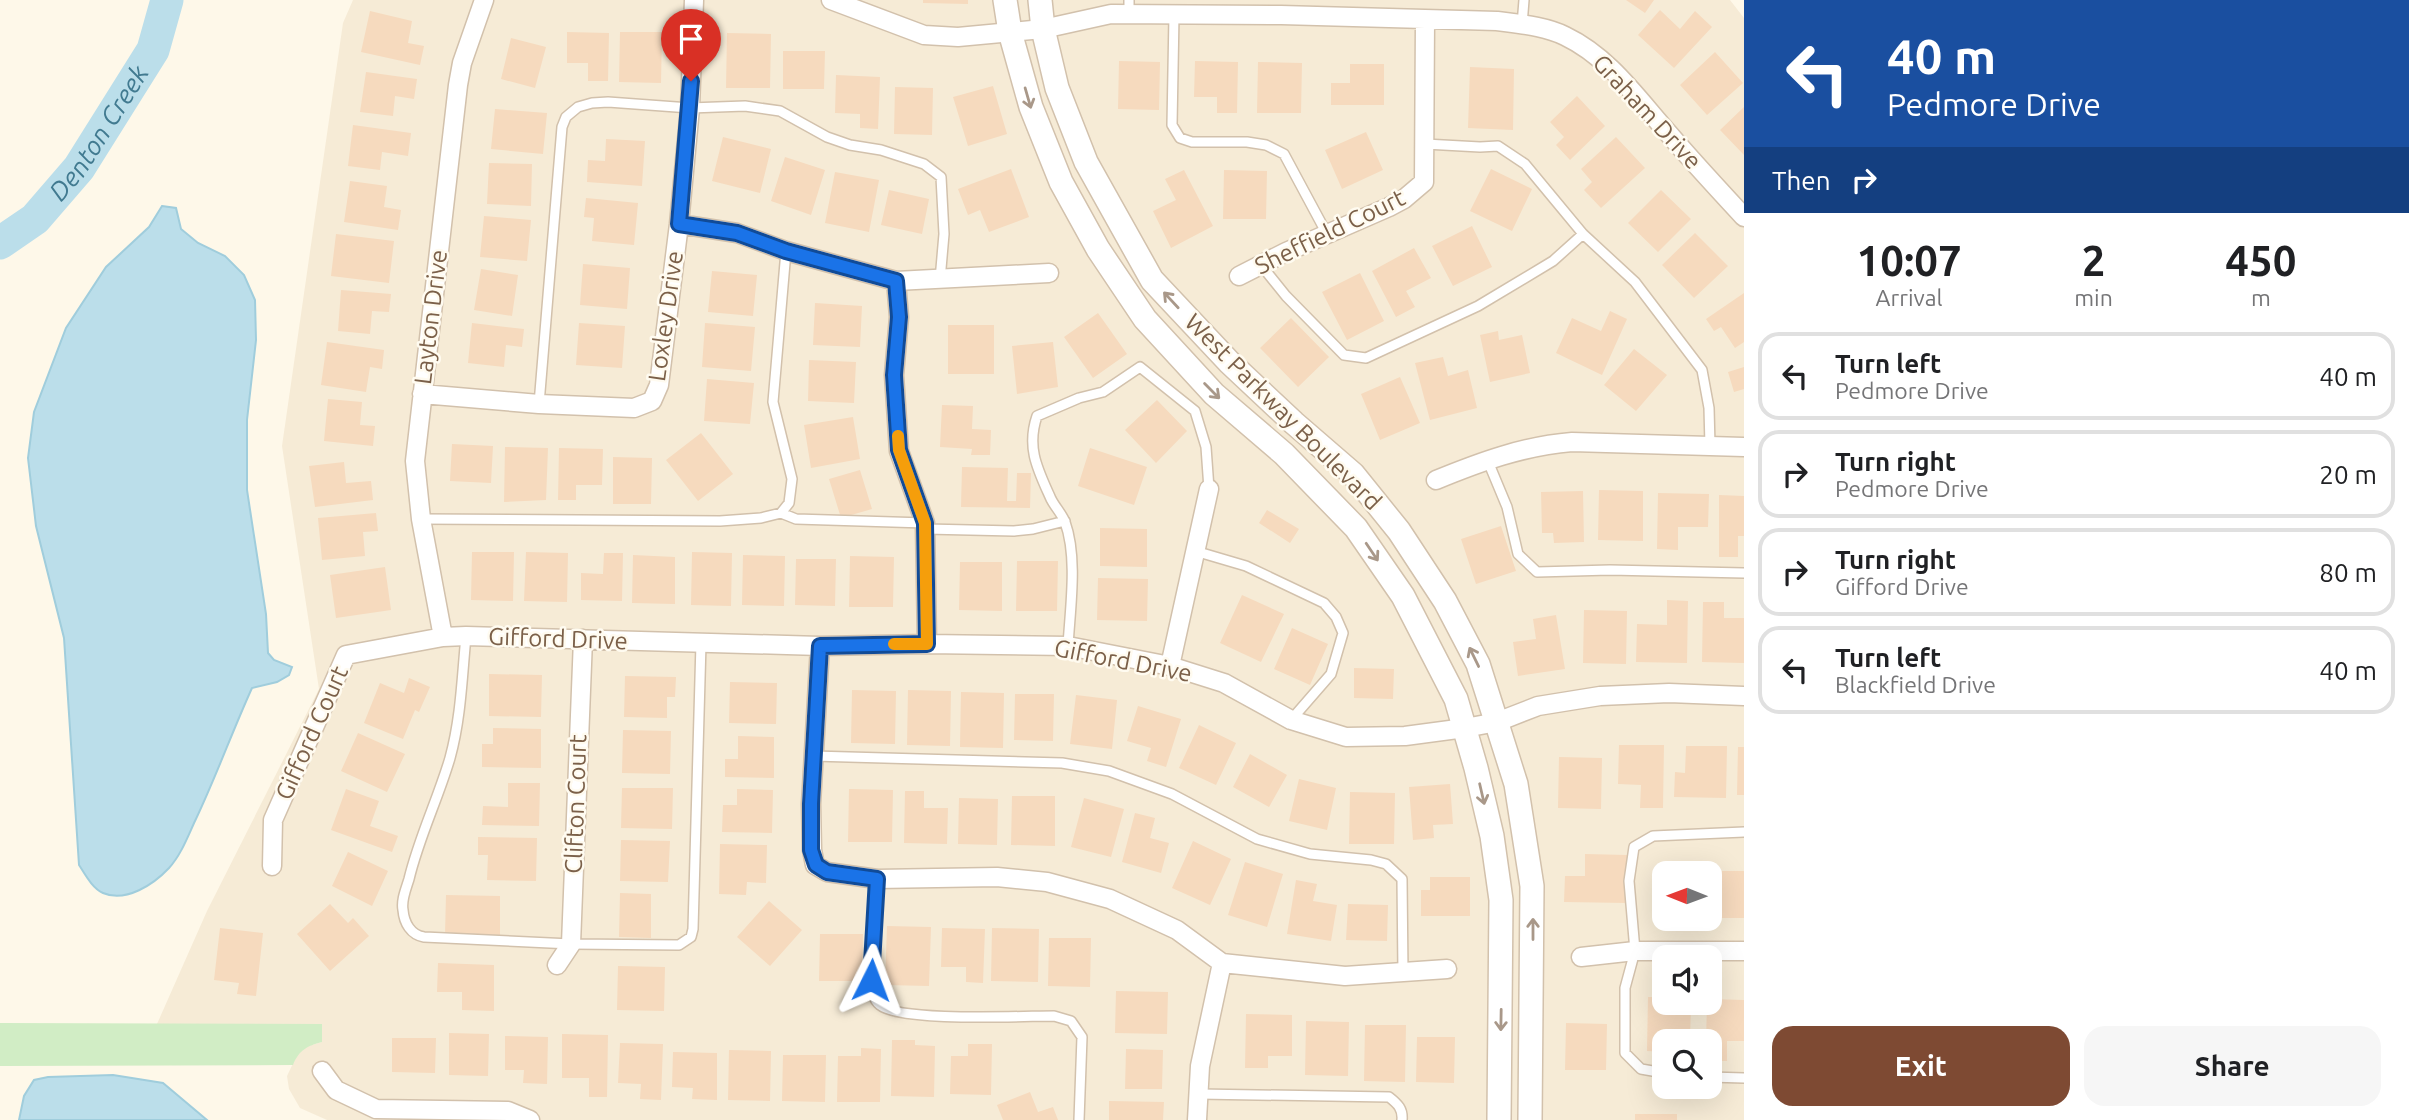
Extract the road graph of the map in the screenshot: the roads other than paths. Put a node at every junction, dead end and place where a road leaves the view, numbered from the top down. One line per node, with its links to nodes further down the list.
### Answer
1 (484, 0): 25 (street, Layton Drive)
2 (694, 0): 13 (street, Loxley Drive)
3 (831, 0): 12 (street, Graham Drive)
4 (1005, 0): 12 (street, West Parkway Boulevard)
5 (1040, 0): 11 (street, West Parkway Boulevard)
6 (1524, 0): 10 (lane)
7 (1129, 7): 8 (street, Graham Drive); 11 (street, Graham Drive)
8 (1174, 15): 9 (street, Graham Drive); 17 (lane)
9 (1425, 20): 10 (street, Graham Drive); 14 (street, Sheffield Court)
10 (1522, 24): 15 (street, Graham Drive)
11 (1043, 29): 12 (street, Graham Drive); 48 (street, West Parkway Boulevard, one-way to 11)
12 (1010, 32): 49 (street, West Parkway Boulevard, one-way to 49)
13 (690, 108): 16 (street, Loxley Drive); 23 (lane); 26 (lane)
14 (1424, 144): 17 (street, Sheffield Court); 18 (lane)
15 (1744, 217)
16 (679, 224): 19 (street); 26 (street, Loxley Drive)
17 (1327, 234): 20 (street, Sheffield Court)
18 (1583, 234): 20 (lane); 27 (lane)
19 (786, 251): 24 (street); 32 (lane)
20 (1261, 265): 22 (street, Sheffield Court)
21 (1049, 274): 23 (street)
22 (1239, 276)
23 (940, 280): 24 (street)
24 (896, 281): 35 (street)
25 (422, 394): 26 (street, Loxley Drive); 33 (street, Layton Drive)
26 (539, 404)
27 (1710, 446): 28 (street); 29 (street)
28 (1744, 447)
29 (1487, 459): 30 (street); 37 (lane)
30 (1436, 480)
31 (1209, 489): 34 (lane); 36 (street)
32 (781, 513): 33 (lane); 35 (lane)
33 (421, 519): 39 (street, Layton Drive)
34 (1065, 521): 35 (lane); 44 (lane)
35 (926, 526): 42 (street)
36 (1195, 551): 45 (street); 47 (lane)
37 (1744, 573)
38 (466, 636): 39 (street, Gifford Drive); 40 (street, Gifford Drive); 54 (lane)
39 (443, 637): 52 (street, Gifford Court)
40 (583, 639): 41 (street, Gifford Drive); 54 (street, Clifton Court)
41 (701, 643): 43 (street, Gifford Drive); 54 (lane)
42 (927, 644): 43 (street, Gifford Drive); 44 (street, Gifford Drive)
43 (820, 646): 50 (street)
44 (1068, 646): 45 (street, Gifford Drive)
45 (1170, 666): 47 (street, Gifford Drive)
46 (1744, 696): 48 (street, Gifford Drive)
47 (1291, 720): 49 (street, Gifford Drive)
48 (1497, 722): 49 (street, Gifford Drive); 72 (street, West Parkway Boulevard, one-way to 48)
49 (1465, 728): 71 (street, West Parkway Boulevard, one-way to 71)
50 (813, 756): 53 (street); 61 (lane)
51 (1744, 832): 55 (lane)
52 (272, 866)
53 (877, 879): 58 (street); 68 (lane)
54 (570, 944): 59 (street, Clifton Court)
55 (1635, 951): 56 (street); 57 (street); 63 (lane)
56 (1744, 951)
57 (1581, 957)
58 (1222, 964): 61 (street); 66 (street)
59 (557, 965)
60 (1447, 969): 61 (street)
61 (1403, 973)
62 (322, 1071): 67 (street)
63 (1652, 1071)
64 (1722, 1077): 65 (lane)
65 (1744, 1077)
66 (1199, 1094): 69 (street); 70 (lane)
67 (530, 1120)
68 (1079, 1120)
69 (1197, 1120)
70 (1402, 1120)
71 (1499, 1120)
72 (1530, 1120)

